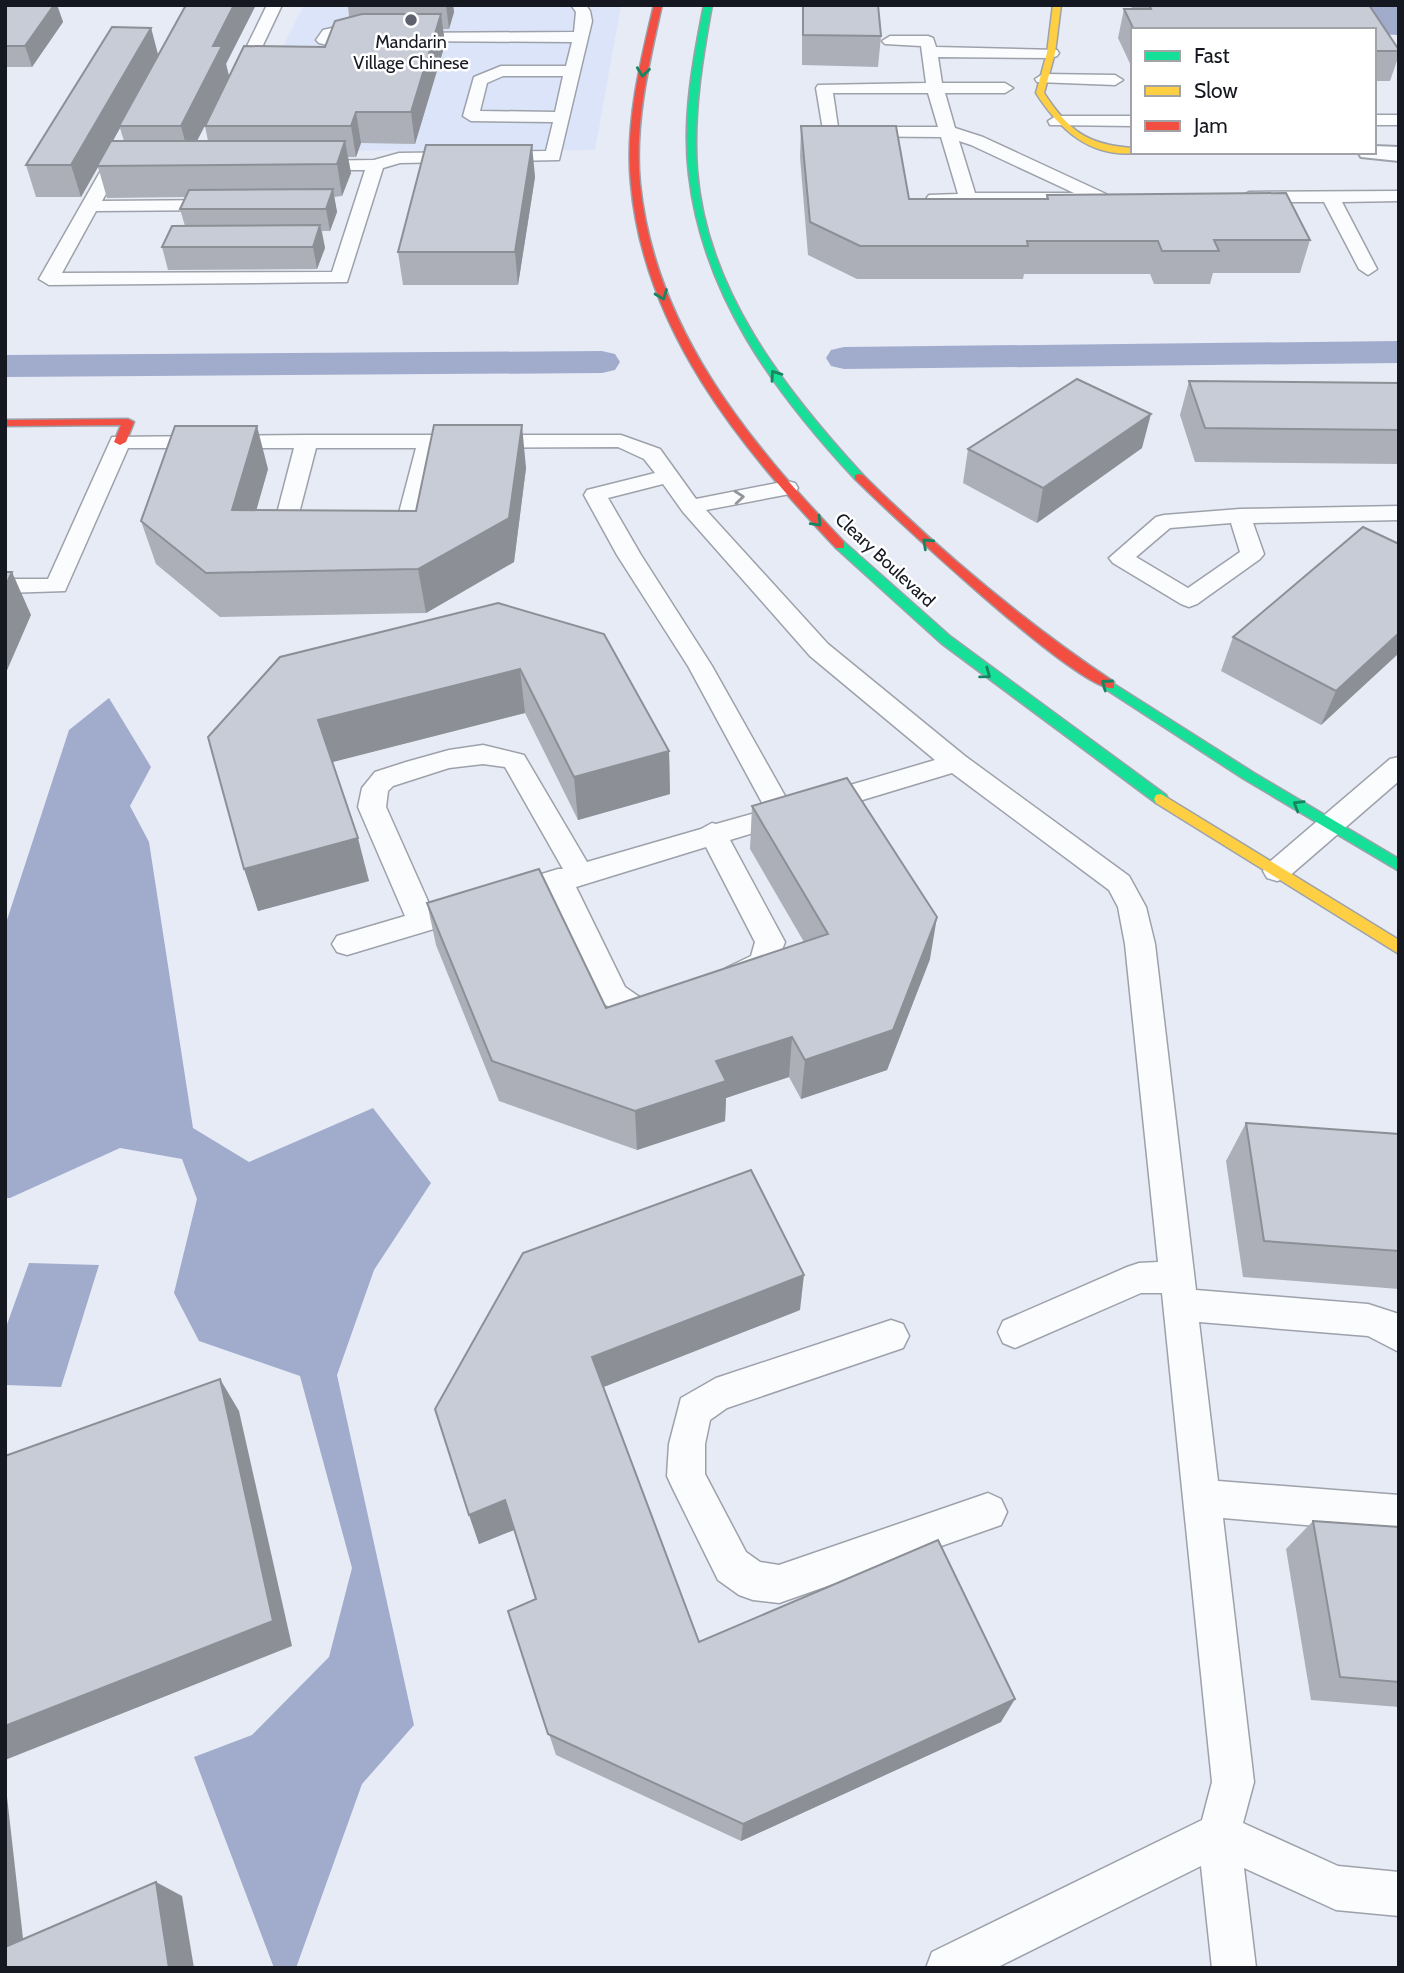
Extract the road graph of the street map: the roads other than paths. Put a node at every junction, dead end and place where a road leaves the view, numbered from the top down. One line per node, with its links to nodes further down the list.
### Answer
1 (275, 5): 16 (lane)
2 (578, 5): 7 (lane)
3 (657, 5): 46 (street, Cleary Boulevard, one-way to 46)
4 (708, 5): 56 (street, Cleary Boulevard, one-way to 4)
5 (1057, 5): 10 (street)
6 (374, 36): 7 (lane)
7 (580, 37): 11 (lane)
8 (891, 41): 9 (lane)
9 (929, 52): 10 (lane); 14 (lane)
10 (1051, 52): 12 (street)
11 (572, 71): 17 (lane); 17 (lane)
12 (1042, 79): 13 (lane); 20 (street)
13 (1115, 80)
14 (935, 88): 15 (lane); 22 (lane); 22 (lane)
15 (1005, 88)
16 (227, 104)
17 (561, 117): 27 (lane)
18 (1376, 120): 19 (lane)
19 (1399, 120)
20 (1056, 121): 21 (lane); 23 (street)
21 (1131, 121)
22 (950, 132): 33 (lane); 33 (lane)
23 (1131, 151)
24 (1376, 152): 25 (street)
25 (1399, 154)
26 (120, 161): 35 (lane)
27 (375, 164): 28 (lane); 40 (lane)
28 (293, 165)
29 (1330, 196): 30 (lane); 31 (lane); 39 (lane)
30 (1399, 196)
31 (1236, 197)
32 (935, 199): 33 (lane)
33 (968, 199)
34 (238, 205): 36 (lane)
35 (90, 206): 36 (lane); 40 (lane)
36 (183, 206): 37 (lane)
37 (173, 229)
38 (159, 260): 40 (lane)
39 (1368, 269)
40 (150, 279)
41 (5, 423): 44 (street)
42 (429, 440): 43 (lane); 45 (lane); 51 (lane)
43 (307, 441): 44 (lane); 50 (lane)
44 (120, 442): 52 (lane)
45 (668, 476): 47 (lane); 55 (lane)
46 (787, 488): 47 (lane, one-way to 46); 59 (street, Cleary Boulevard, one-way to 59)
47 (691, 507): 53 (lane)
48 (1399, 513): 49 (lane)
49 (1240, 516): 49 (lane)
50 (331, 540)
51 (366, 541)
52 (5, 586)
53 (956, 762): 55 (lane); 64 (lane)
54 (1399, 766): 56 (lane)
55 (781, 813): 57 (lane)
56 (1330, 825): 58 (street, Cleary Boulevard); 59 (lane)
57 (712, 833): 60 (lane); 60 (lane)
58 (1399, 866)
59 (1277, 871): 63 (street, Cleary Boulevard)
60 (568, 876): 61 (lane); 61 (lane)
61 (422, 921): 62 (lane)
62 (347, 944)
63 (1399, 948)
64 (1179, 1291): 65 (lane); 67 (lane); 68 (lane)
65 (1015, 1332)
66 (891, 1336): 69 (lane)
67 (1399, 1336)
68 (1202, 1498): 70 (lane); 71 (lane)
69 (988, 1512)
70 (1399, 1514)
71 (1219, 1834): 72 (lane); 73 (lane); 74 (lane)
72 (1399, 1894)
73 (948, 1968)
74 (1234, 1968)

